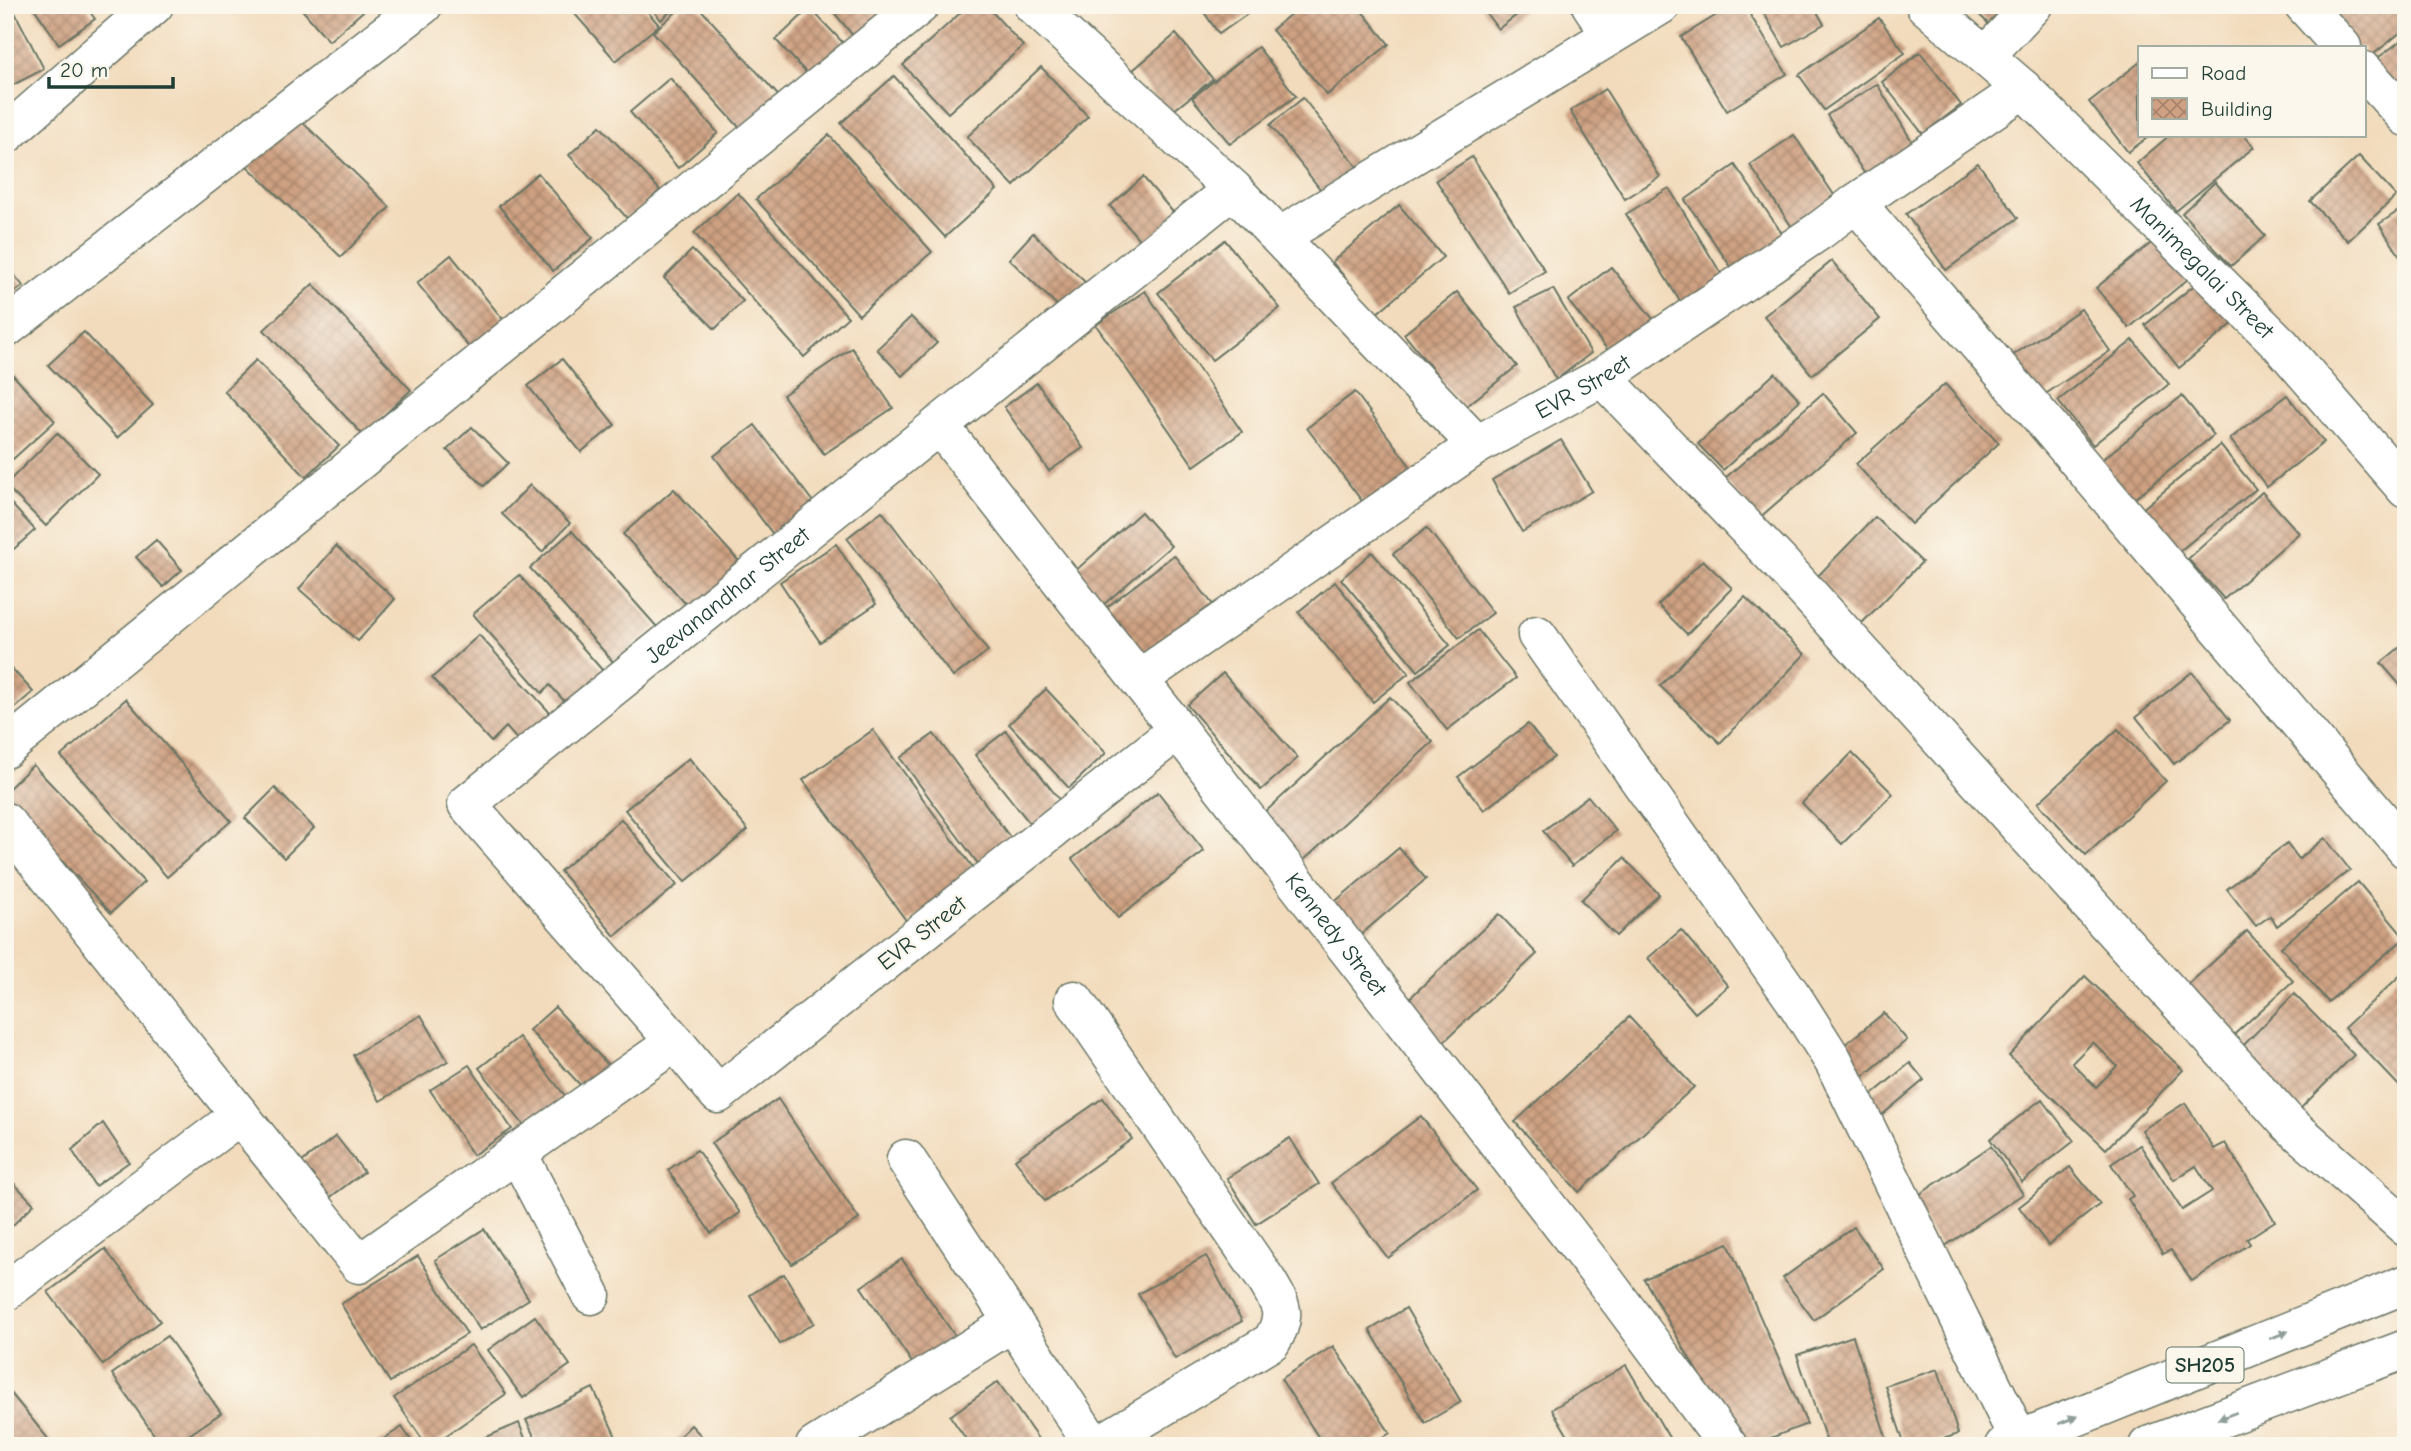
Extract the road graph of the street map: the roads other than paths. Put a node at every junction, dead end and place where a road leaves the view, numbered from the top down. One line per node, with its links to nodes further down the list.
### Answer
1 (154, 5): 15 (street)
2 (423, 5): 19 (street)
3 (920, 5): 27 (street)
4 (1033, 5): 16 (street)
5 (1661, 5): 9 (street)
6 (1925, 5): 11 (street, Manimegalai Street)
7 (2033, 5): 11 (street)
8 (2304, 5): 10 (street)
9 (1601, 20): 18 (street)
10 (2341, 46)
11 (1986, 55): 13 (street, Manimegalai Street)
12 (2366, 73): 14 (street)
13 (2023, 89): 17 (street, EVR Street); 23 (street, Manimegalai Street)
14 (2406, 117)
15 (5, 135)
16 (1233, 189): 18 (street); 21 (street, Jeevanandhar Street)
17 (1856, 203): 20 (street, EVR Street); 29 (street)
18 (1279, 237): 22 (street)
19 (5, 329)
20 (1602, 377): 22 (street, EVR Street); 35 (street)
21 (939, 425): 25 (street, Kennedy Street); 31 (street, Jeevanandhar Street)
22 (1476, 445): 25 (street, EVR Street)
23 (2406, 489)
24 (1537, 635): 41 (street)
25 (1139, 679): 26 (street, Kennedy Street)
26 (1178, 730): 31 (street, EVR Street); 44 (street, Kennedy Street)
27 (5, 750)
28 (5, 822): 32 (street)
29 (2406, 849)
30 (1074, 1000): 43 (street)
31 (675, 1042): 33 (street)
32 (240, 1115): 33 (street); 37 (street)
33 (517, 1153): 38 (street)
34 (906, 1159): 39 (street)
35 (2406, 1227)
36 (2406, 1284): 41 (street, SH205, one-way to 36)
37 (5, 1292)
38 (591, 1295)
39 (1013, 1322): 42 (street); 43 (street)
40 (2406, 1349): 45 (street, SH205, one-way to 45)
41 (2012, 1443)
42 (815, 1446)
43 (1096, 1446)
44 (1728, 1446)
45 (2148, 1446)

